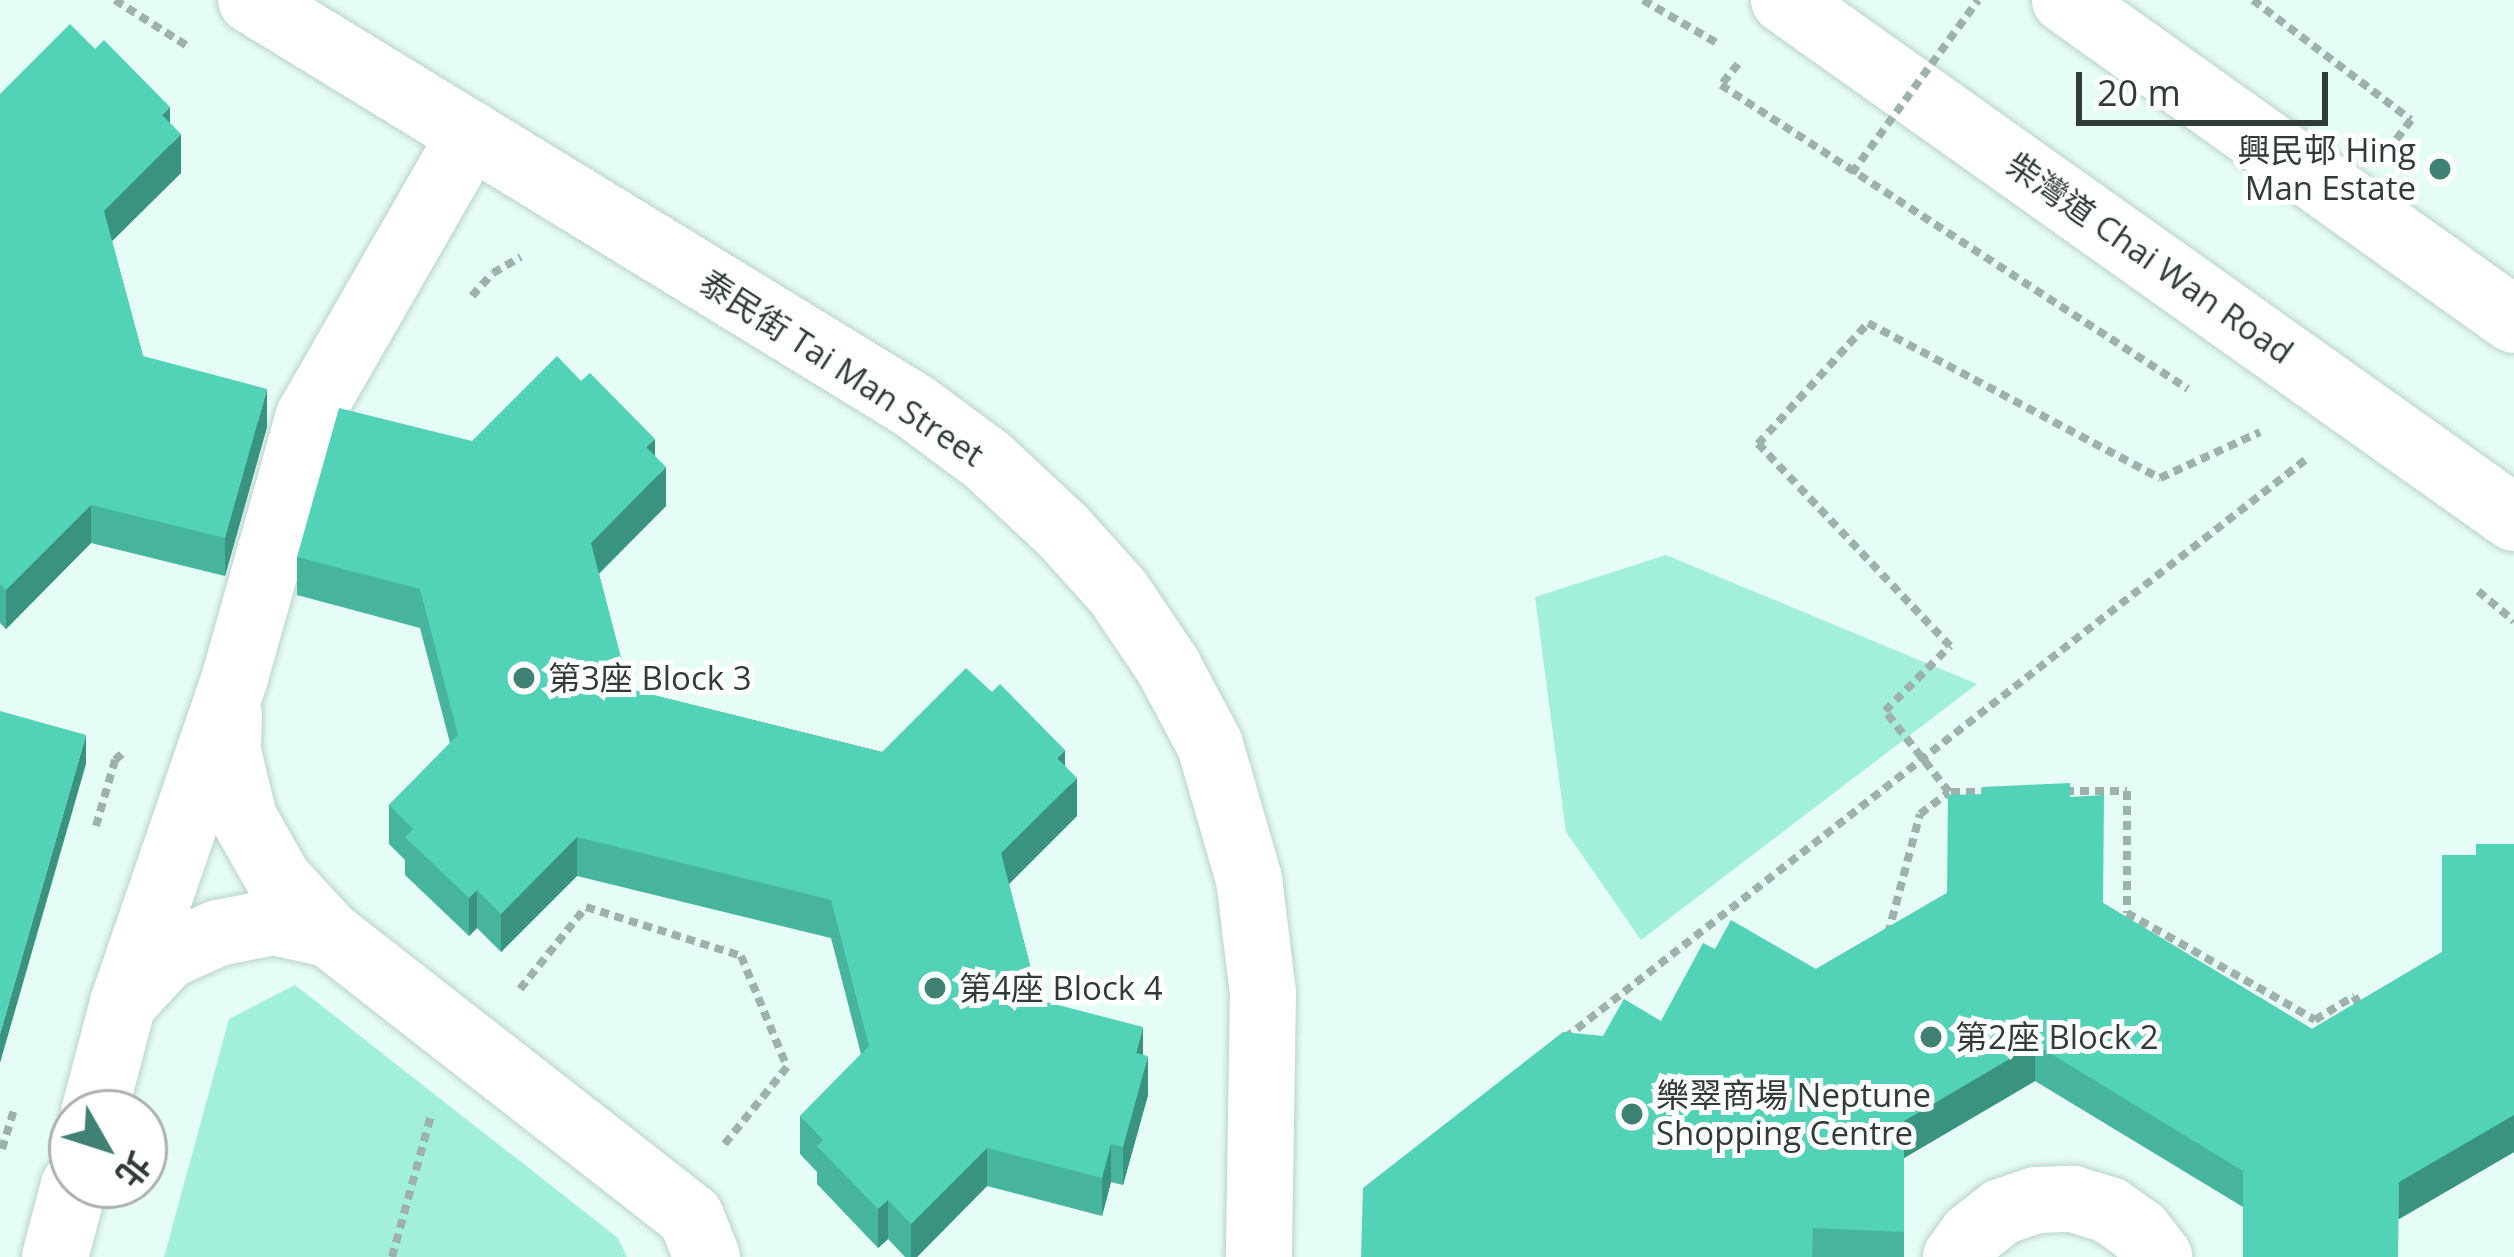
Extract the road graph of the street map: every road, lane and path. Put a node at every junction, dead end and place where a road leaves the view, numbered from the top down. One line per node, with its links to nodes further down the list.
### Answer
1 (251, 0): 8 (street, 泰民街 Tai Man Street)
2 (1784, 0): 16 (street, 柴灣道 Chai Wan Road)
3 (1978, 0): 9 (path, bridge)
4 (2065, 0): 12 (street)
5 (2253, 0): 7 (path)
6 (1743, 58): 9 (path)
7 (2410, 120)
8 (471, 134): 17 (street); 31 (street, 泰民街 Tai Man Street)
9 (1852, 173): 13 (path)
10 (527, 254): 11 (path)
11 (465, 304)
12 (2514, 320)
13 (2190, 390)
14 (2272, 426): 18 (path)
15 (2312, 455): 18 (path)
16 (2514, 518)
17 (230, 691): 22 (street); 24 (street)
18 (1921, 760): 20 (path); 26 (path)
19 (2060, 791): 25 (path)
20 (1949, 792): 21 (path); 23 (path)
21 (1993, 792)
22 (329, 934): 24 (street); 30 (street)
23 (1885, 946)
24 (123, 1003): 27 (street)
25 (2364, 1013)
26 (1551, 1049)
27 (100, 1089)
28 (68, 1209): 29 (street)
29 (55, 1257)
30 (707, 1257)
31 (1259, 1257)
32 (1956, 1257): 33 (street)
33 (2158, 1257)

